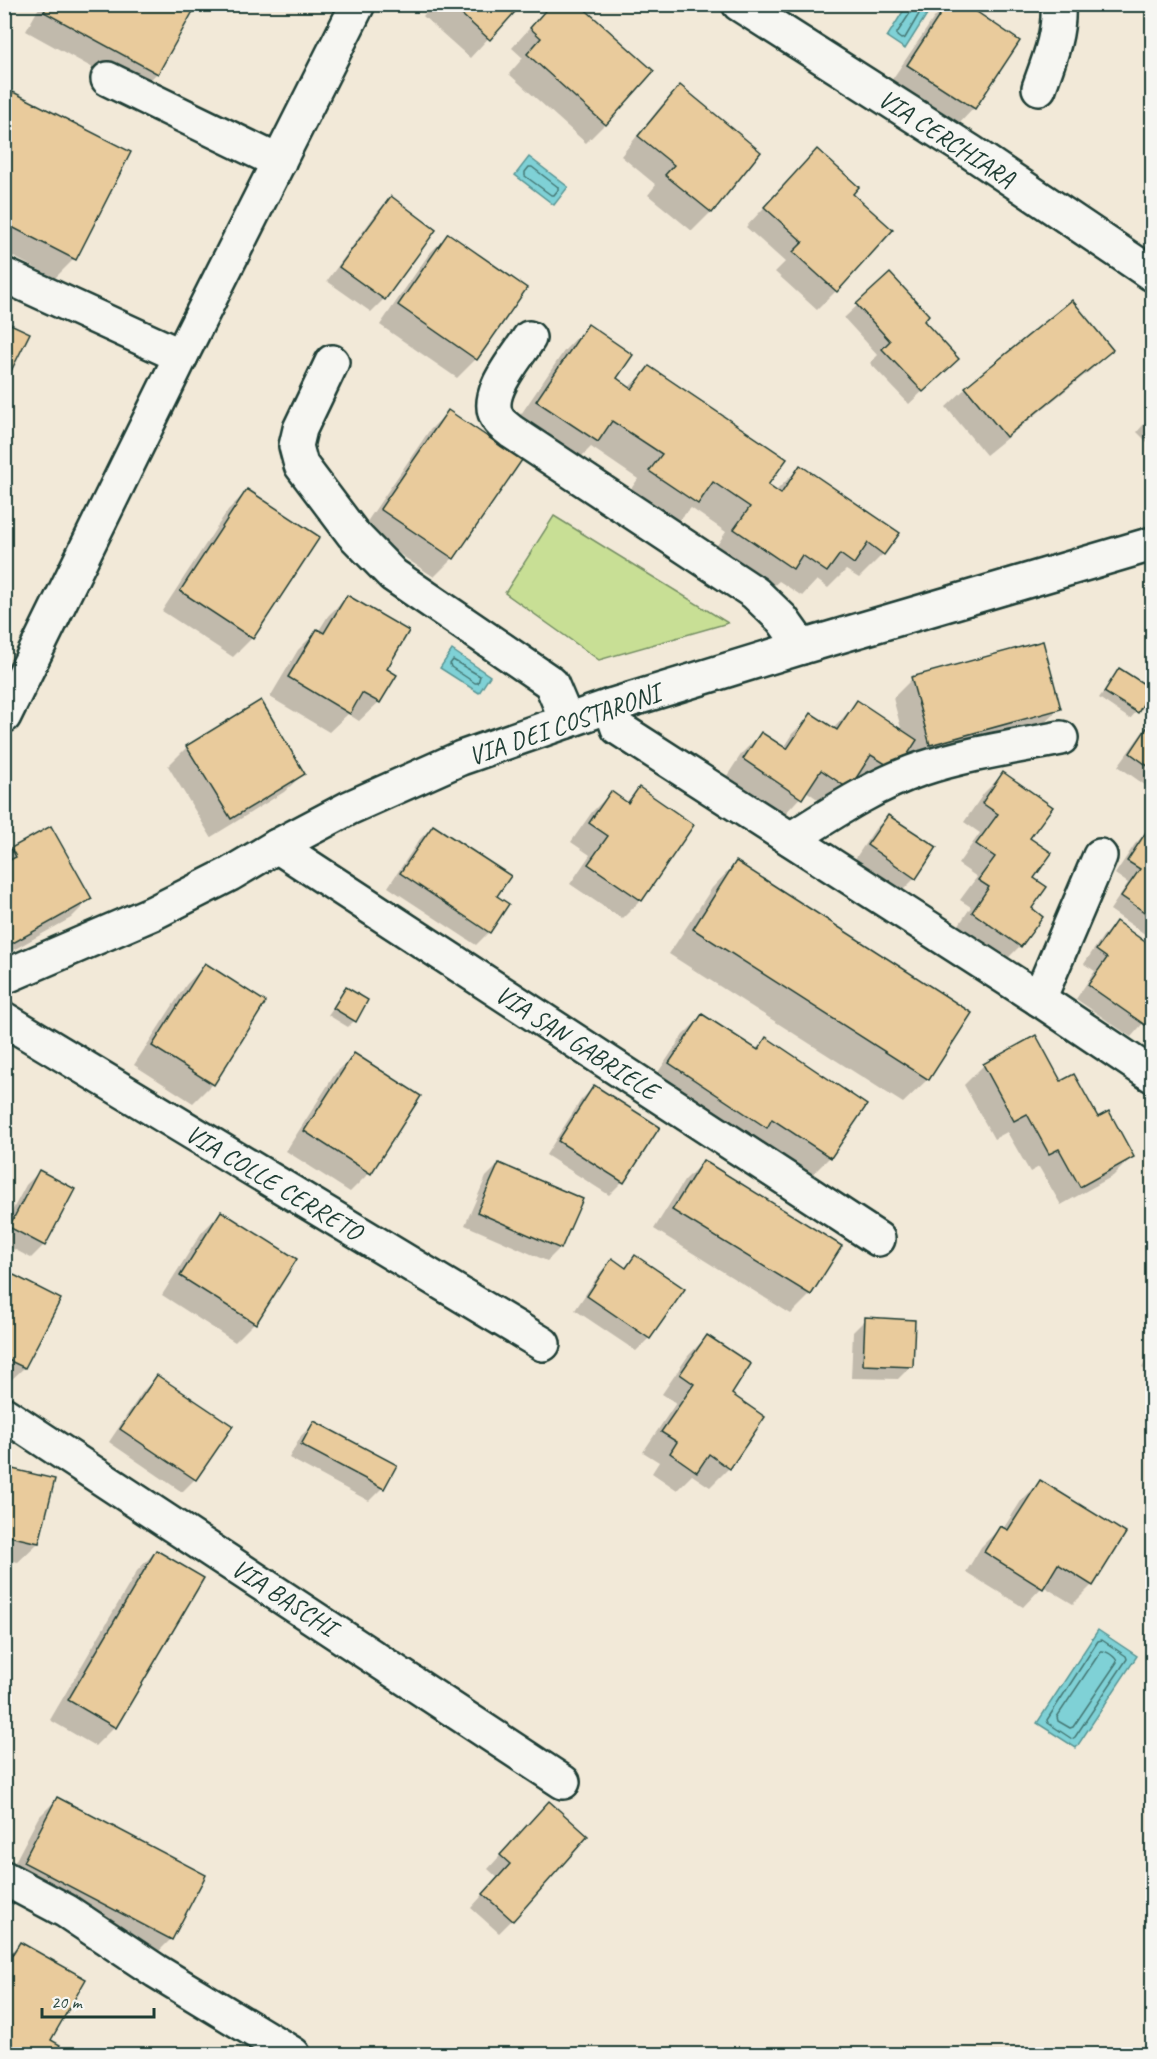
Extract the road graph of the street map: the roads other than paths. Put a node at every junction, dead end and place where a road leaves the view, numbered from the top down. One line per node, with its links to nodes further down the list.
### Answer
1 (358, 4): 6 (street)
2 (739, 4): 7 (street, VIA CERCHIARA)
3 (1058, 4): 5 (street)
4 (108, 79): 6 (street)
5 (1039, 88)
6 (279, 162): 10 (street)
7 (1152, 274)
8 (4, 275): 10 (street)
9 (529, 338): 13 (street)
10 (181, 356): 15 (street)
11 (332, 362): 16 (street)
12 (1152, 544): 13 (street, VIA DEI COSTARONI)
13 (802, 647): 14 (street, VIA DEI COSTARONI)
14 (610, 706): 16 (street, VIA DEI COSTARONI); 18 (street)
15 (4, 716)
16 (567, 721): 19 (street, VIA DEI COSTARONI)
17 (1061, 738): 18 (street)
18 (791, 840): 22 (street)
19 (277, 846): 21 (street, VIA DEI COSTARONI); 25 (street, VIA SAN GABRIELE)
20 (1100, 856): 22 (street)
21 (4, 977)
22 (1039, 999): 24 (street)
23 (4, 1019): 26 (street, VIA COLLE CERRETO)
24 (1152, 1075)
25 (878, 1239)
26 (543, 1344)
27 (4, 1414): 28 (street, VIA BASCHI)
28 (563, 1782)
29 (4, 1878): 30 (street)
30 (293, 2055)

